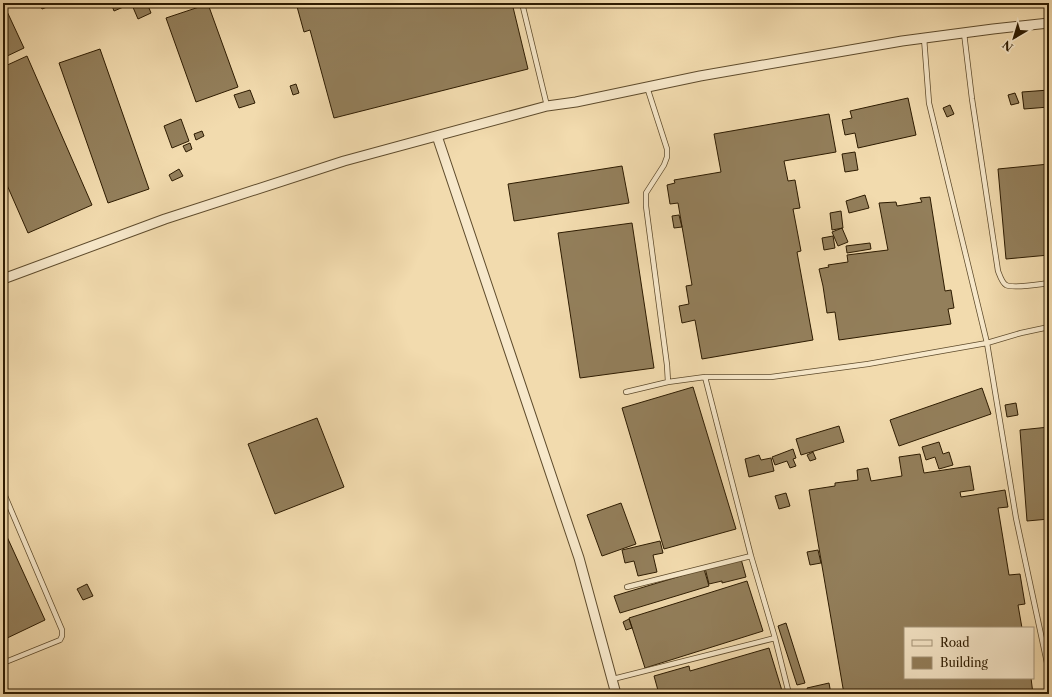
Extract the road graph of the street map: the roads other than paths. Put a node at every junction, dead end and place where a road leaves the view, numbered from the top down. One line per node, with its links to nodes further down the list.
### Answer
1 (522, 3): 6 (lane)
2 (1049, 22): 3 (street)
3 (964, 33): 4 (street); 9 (lane)
4 (924, 38): 5 (street); 11 (lane)
5 (647, 87): 6 (street); 13 (lane)
6 (547, 106): 7 (street)
7 (437, 136): 8 (street); 21 (street)
8 (3, 279)
9 (1049, 283)
10 (1049, 328): 11 (lane)
11 (987, 343): 12 (lane); 20 (lane)
12 (705, 377): 13 (lane); 16 (lane)
13 (668, 382): 14 (lane)
14 (626, 392)
15 (3, 495): 19 (lane)
16 (750, 556): 17 (lane); 18 (lane)
17 (627, 587)
18 (775, 638): 21 (lane); 23 (lane)
19 (3, 663)
20 (1049, 671)
21 (613, 679): 22 (street)
22 (616, 694)
23 (789, 694)

